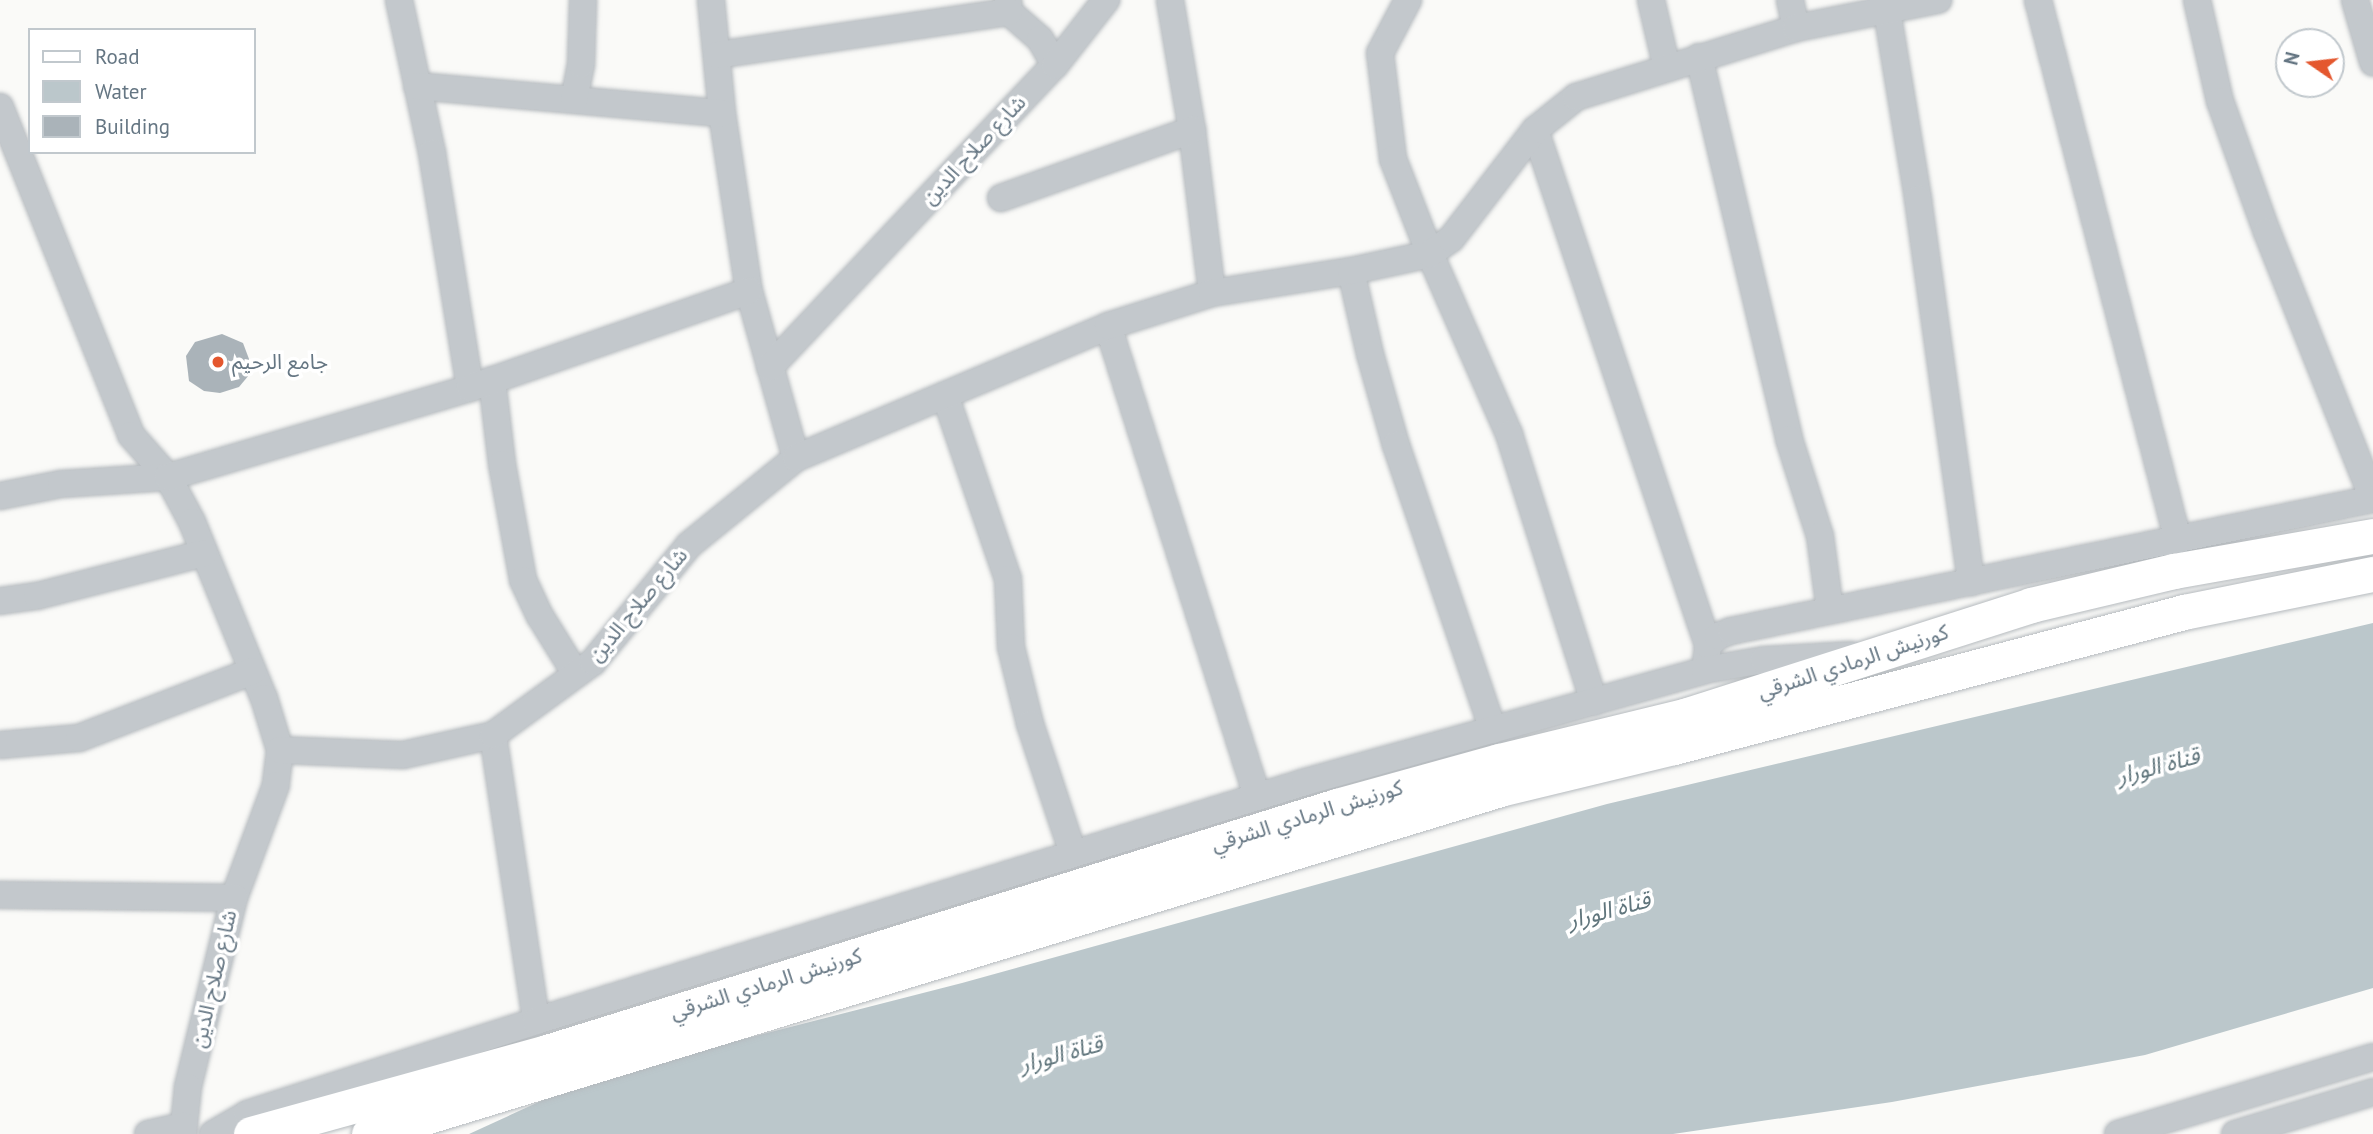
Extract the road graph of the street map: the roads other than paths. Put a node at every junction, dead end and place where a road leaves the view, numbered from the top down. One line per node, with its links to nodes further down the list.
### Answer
1 (399, 0): 21 (street)
2 (583, 0): 22 (street)
3 (711, 0): 16 (street)
4 (1106, 0): 19 (street, شارع صلاح الدين)
5 (1170, 0): 25 (street)
6 (1408, 0): 28 (street)
7 (1651, 0): 20 (street)
8 (1790, 0): 15 (street)
9 (1938, 0): 14 (street)
10 (2038, 0): 42 (street)
11 (2197, 0): 39 (street)
12 (2355, 0): 18 (street)
13 (1008, 6): 16 (street); 19 (street)
14 (1886, 10): 15 (street); 44 (street)
15 (1796, 29): 17 (street)
16 (717, 55): 24 (street)
17 (1699, 57): 20 (street); 46 (street)
18 (2373, 62)
19 (1055, 65): 33 (street, شارع صلاح الدين)
20 (1667, 68): 26 (street)
21 (417, 86): 22 (street); 34 (street)
22 (574, 100): 24 (street)
23 (0, 107): 37 (street)
24 (722, 113): 30 (street)
25 (1192, 130): 27 (street); 31 (street)
26 (1535, 130): 28 (street); 49 (street)
27 (1001, 198)
28 (1430, 254): 29 (street, شارع صلاح الدين); 52 (street)
29 (1351, 271): 31 (street, شارع صلاح الدين); 53 (street)
30 (749, 291): 33 (street); 34 (street)
31 (1212, 293): 32 (street, شارع صلاح الدين)
32 (1108, 326): 35 (street, شارع صلاح الدين); 57 (street)
33 (770, 367): 36 (street)
34 (481, 384): 37 (street); 51 (street)
35 (946, 395): 36 (street, شارع صلاح الدين); 58 (street)
36 (796, 458): 51 (street, شارع صلاح الدين)
37 (168, 477): 38 (street); 41 (street)
38 (0, 496)
39 (2373, 498): 42 (street)
40 (2373, 536): 42 (main road, كورنيش الرمادي الشرقي)
41 (204, 553): 45 (street); 50 (street)
42 (2176, 555): 44 (street); 47 (main road); 48 (main road, كورنيش الرمادي الشرقي)
43 (2373, 573): 47 (main road, كورنيش الرمادي الشرقي)
44 (1971, 582): 46 (street)
45 (0, 601)
46 (1830, 610): 49 (street)
47 (2184, 612): 68 (main road, كورنيش الرمادي الشرقي)
48 (1870, 655): 49 (street); 67 (main road, كورنيش الرمادي الشرقي)
49 (1706, 658): 52 (street)
50 (253, 671): 55 (street); 56 (street)
51 (576, 674): 54 (street, شارع صلاح الدين)
52 (1594, 702): 53 (street)
53 (1493, 730): 57 (street)
54 (493, 735): 56 (street, شارع صلاح الدين); 61 (street)
55 (0, 745)
56 (280, 750): 60 (street, شارع صلاح الدين)
57 (1257, 797): 58 (street)
58 (1073, 853): 61 (street)
59 (0, 895): 60 (street)
60 (234, 898): 64 (street, شارع صلاح الدين)
61 (536, 1021): 66 (street)
62 (2373, 1057): 69 (street)
63 (2373, 1092): 70 (street)
64 (184, 1130): 65 (street)
65 (148, 1134)
66 (213, 1134)
67 (251, 1134)
68 (369, 1134)
69 (2118, 1134)
70 (2235, 1134)

